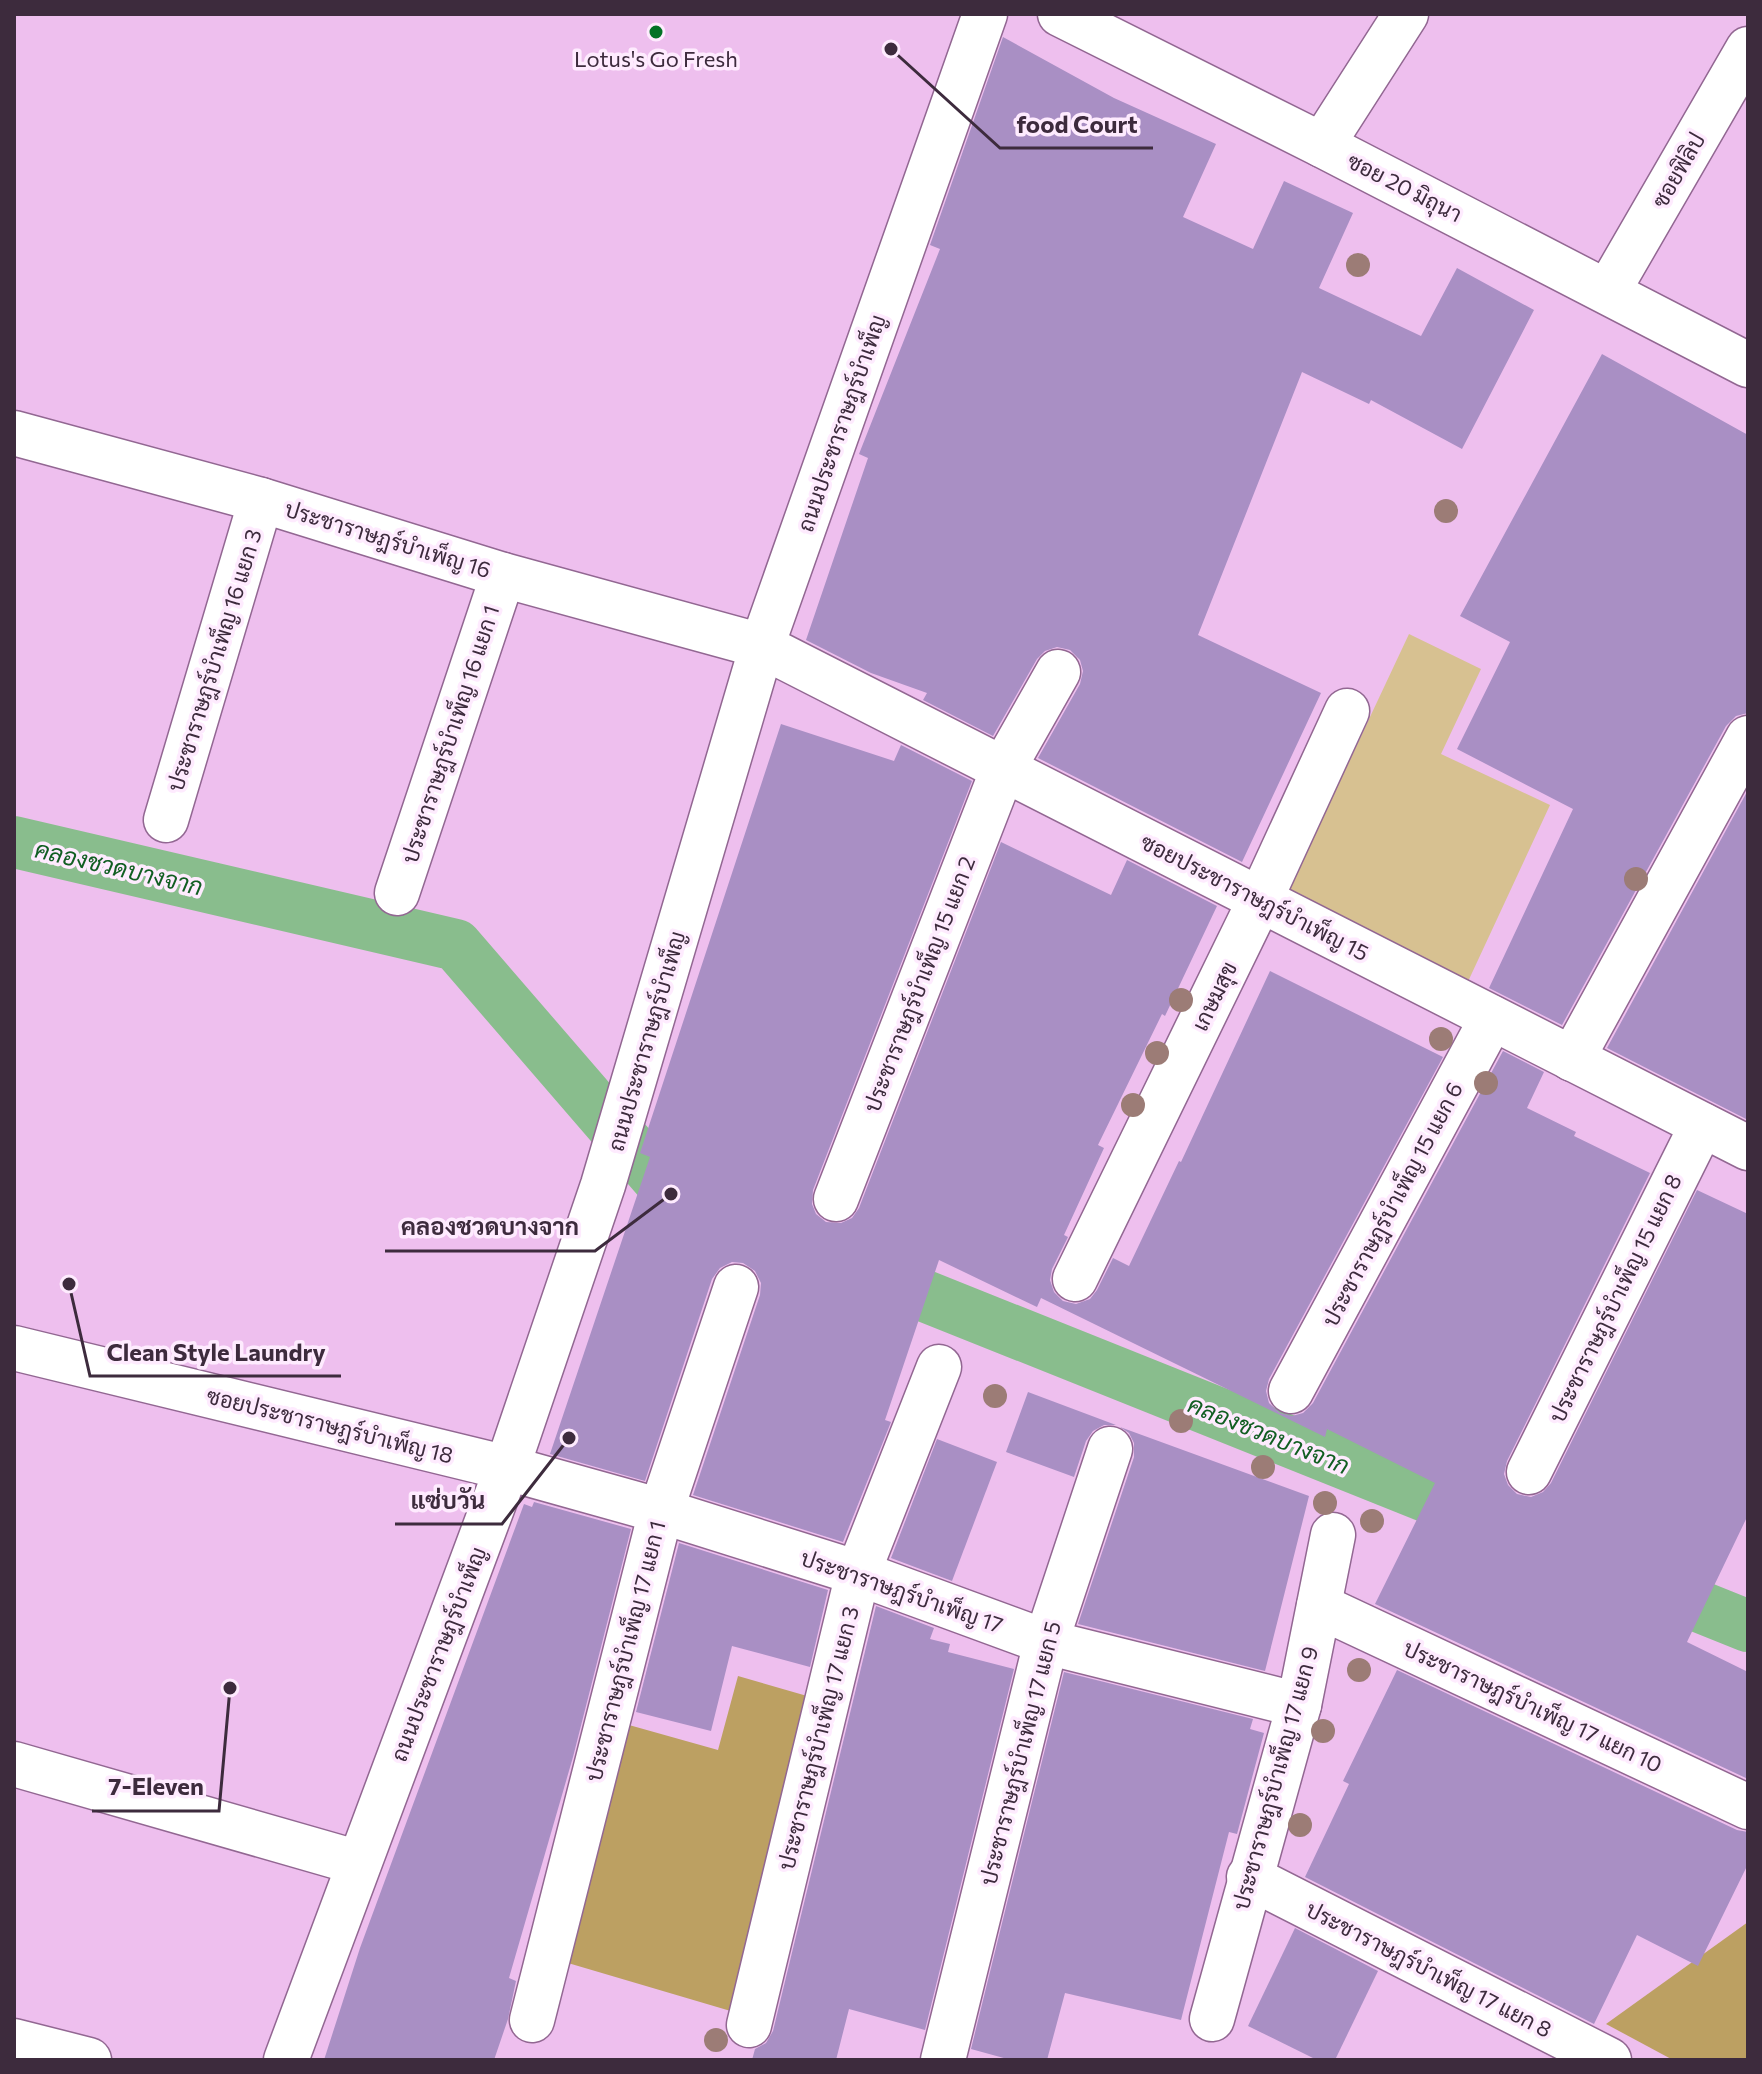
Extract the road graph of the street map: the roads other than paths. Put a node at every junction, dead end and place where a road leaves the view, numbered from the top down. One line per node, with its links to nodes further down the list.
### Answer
1 (985, 14): 11 (street, ถนนประชาราษฎร์บำเพ็ญ)
2 (1060, 14): 5 (street, ซอย 20 มิถุนา)
3 (1406, 14): 5 (street)
4 (1748, 49): 6 (street, ซอยฟิลิป)
5 (1322, 145): 6 (street, ซอย 20 มิถุนา)
6 (1608, 291): 7 (street, ซอย 20 มิถุนา)
7 (1748, 365)
8 (14, 433): 9 (street, ประชาราษฎร์บำเพ็ญ 16)
9 (261, 500): 10 (street, ประชาราษฎร์บำเพ็ญ 16); 16 (street, ประชาราษฎร์บำเพ็ญ 16 แยก 3)
10 (503, 575): 11 (street, ประชาราษฎร์บำเพ็ญ 16); 17 (street, ประชาราษฎร์บำเพ็ญ 16 แยก 1)
11 (762, 646): 15 (street, ซอยประชาราษฎร์บำเพ็ญ 15); 30 (street, ถนนประชาราษฎร์บำเพ็ญ)
12 (1058, 672): 15 (street, ประชาราษฎร์บำเพ็ญ 15 แยก 2)
13 (1347, 711): 18 (street, เกษมสุข)
14 (1748, 738): 20 (street)
15 (1003, 769): 18 (street, ซอยประชาราษฎร์บำเพ็ญ 15); 23 (street, ประชาราษฎร์บำเพ็ญ 15 แยก 2)
16 (166, 820)
17 (397, 893)
18 (1260, 900): 19 (street, ซอยประชาราษฎร์บำเพ็ญ 15); 24 (street, เกษมสุข)
19 (1492, 1018): 20 (street, ซอยประชาราษฎร์บำเพ็ญ 15); 28 (street, ประชาราษฎร์บำเพ็ญ 15 แยก 6)
20 (1572, 1059): 21 (street, ซอยประชาราษฎร์บำเพ็ญ 15)
21 (1702, 1125): 22 (street, ซอยประชาราษฎร์บำเพ็ญ 15); 31 (street, ประชาราษฎร์บำเพ็ญ 15 แยก 8)
22 (1748, 1148)
23 (836, 1199)
24 (1075, 1279)
25 (736, 1287): 32 (street, ประชาราษฎร์บำเพ็ญ 17 แยก 1)
26 (14, 1348): 30 (street, ซอยประชาราษฎร์บำเพ็ญ 18)
27 (939, 1367): 34 (street, ประชาราษฎร์บำเพ็ญ 17 แยก 3)
28 (1291, 1391)
29 (1110, 1449): 36 (street, ประชาราษฎร์บำเพ็ญ 17 แยก 5)
30 (507, 1468): 32 (street, ประชาราษฎร์บำเพ็ญ 17); 40 (street, ถนนประชาราษฎร์บำเพ็ญ)
31 (1529, 1472)
32 (661, 1511): 34 (street, ประชาราษฎร์บำเพ็ญ 17); 43 (street, ประชาราษฎร์บำเพ็ญ 17 แยก 1)
33 (1333, 1535): 35 (street, ประชาราษฎร์บำเพ็ญ 17 แยก 9)
34 (858, 1573): 36 (street, ประชาราษฎร์บำเพ็ญ 17); 44 (street, ประชาราษฎร์บำเพ็ญ 17 แยก 3)
35 (1319, 1606): 37 (street, ประชาราษฎร์บำเพ็ญ 17 แยก 9); 39 (street, ประชาราษฎร์บำเพ็ญ 17 แยก 10)
36 (1046, 1642): 37 (street, ประชาราษฎร์บำเพ็ญ 17); 48 (street, ประชาราษฎร์บำเพ็ญ 17 แยก 5)
37 (1299, 1705): 41 (street, ประชาราษฎร์บำเพ็ญ 17 แยก 9)
38 (14, 1764): 40 (street)
39 (1748, 1807)
40 (359, 1863): 47 (street, ถนนประชาราษฎร์บำเพ็ญ)
41 (1249, 1877): 42 (street, ประชาราษฎร์บำเพ็ญ 17 แยก 9); 49 (street, ประชาราษฎร์บำเพ็ญ 17 แยก 8)
42 (1212, 2019)
43 (532, 2020)
44 (749, 2025)
45 (25, 2049): 46 (street)
46 (89, 2060)
47 (286, 2060)
48 (943, 2060)
49 (1609, 2060)

